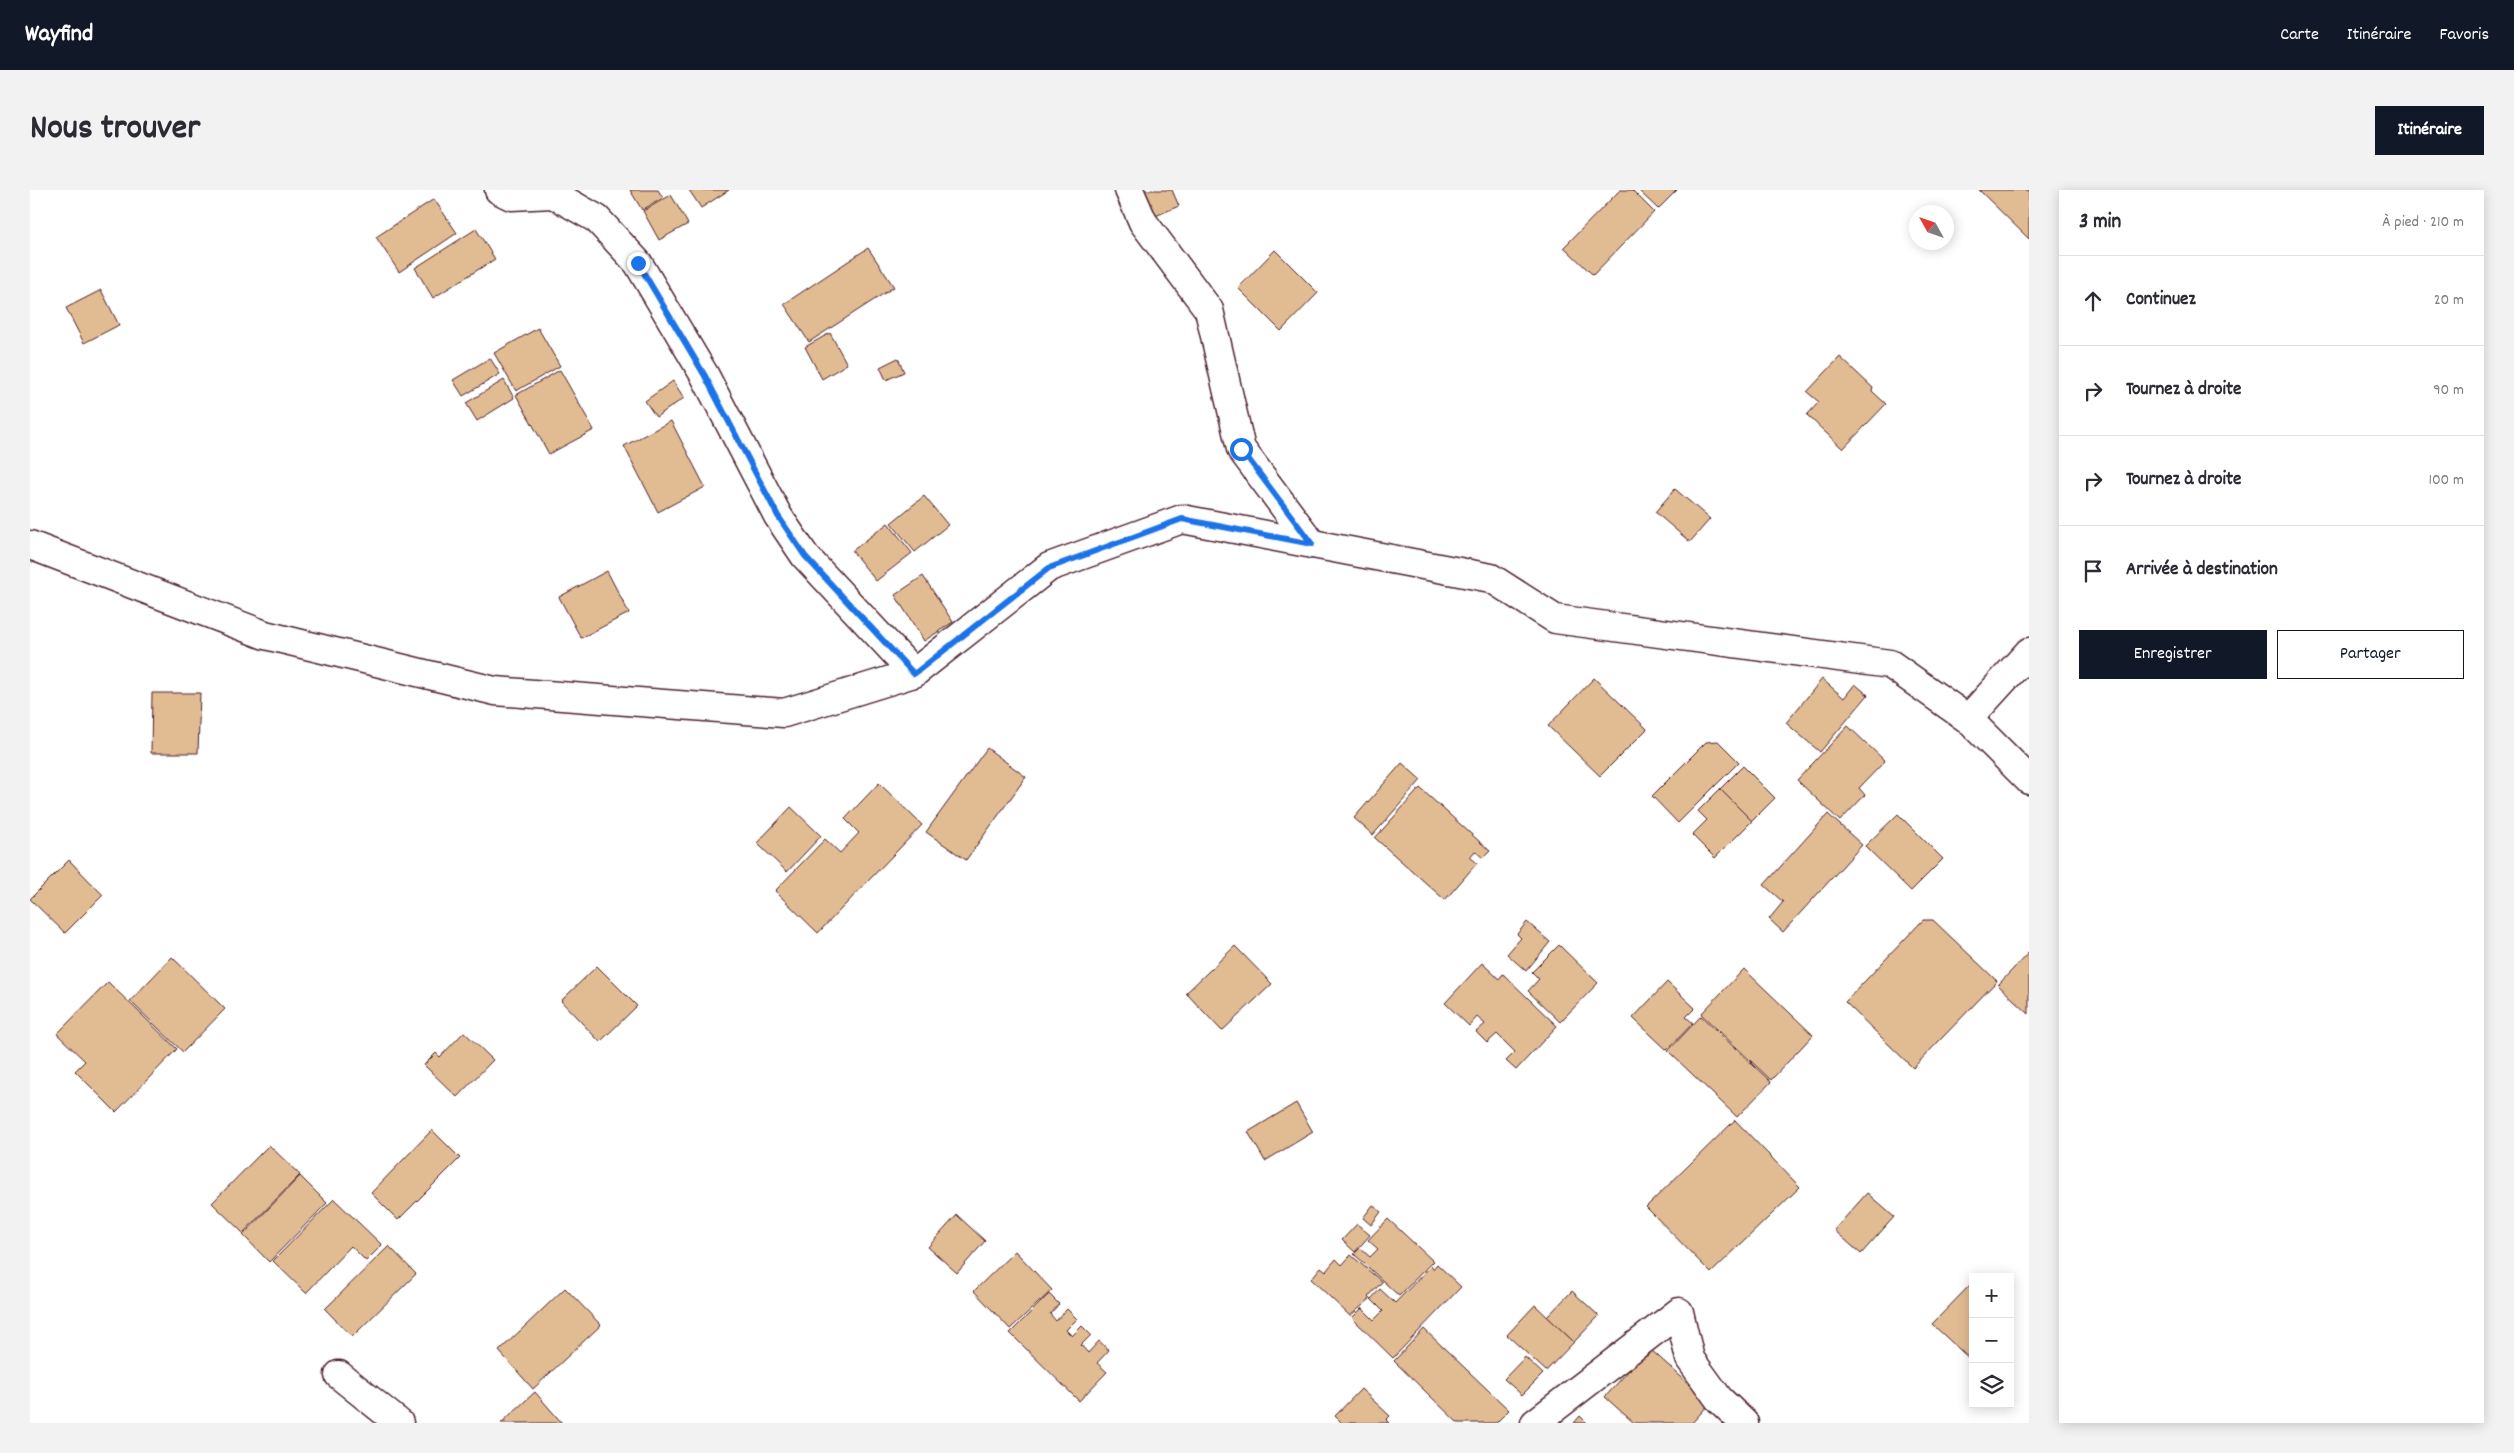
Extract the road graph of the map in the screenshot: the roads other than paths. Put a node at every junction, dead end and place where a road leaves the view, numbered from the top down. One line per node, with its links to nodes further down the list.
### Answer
1 (499, 190): 6 (street)
2 (1129, 190): 3 (street)
3 (1312, 544): 6 (street); 7 (street)
4 (30, 545): 6 (street)
5 (2029, 652): 7 (street)
6 (914, 674)
7 (1968, 719): 8 (street)
8 (2029, 780)
9 (339, 1375): 10 (street)
10 (400, 1423)
11 (1535, 1423): 12 (street)
12 (1744, 1423)

